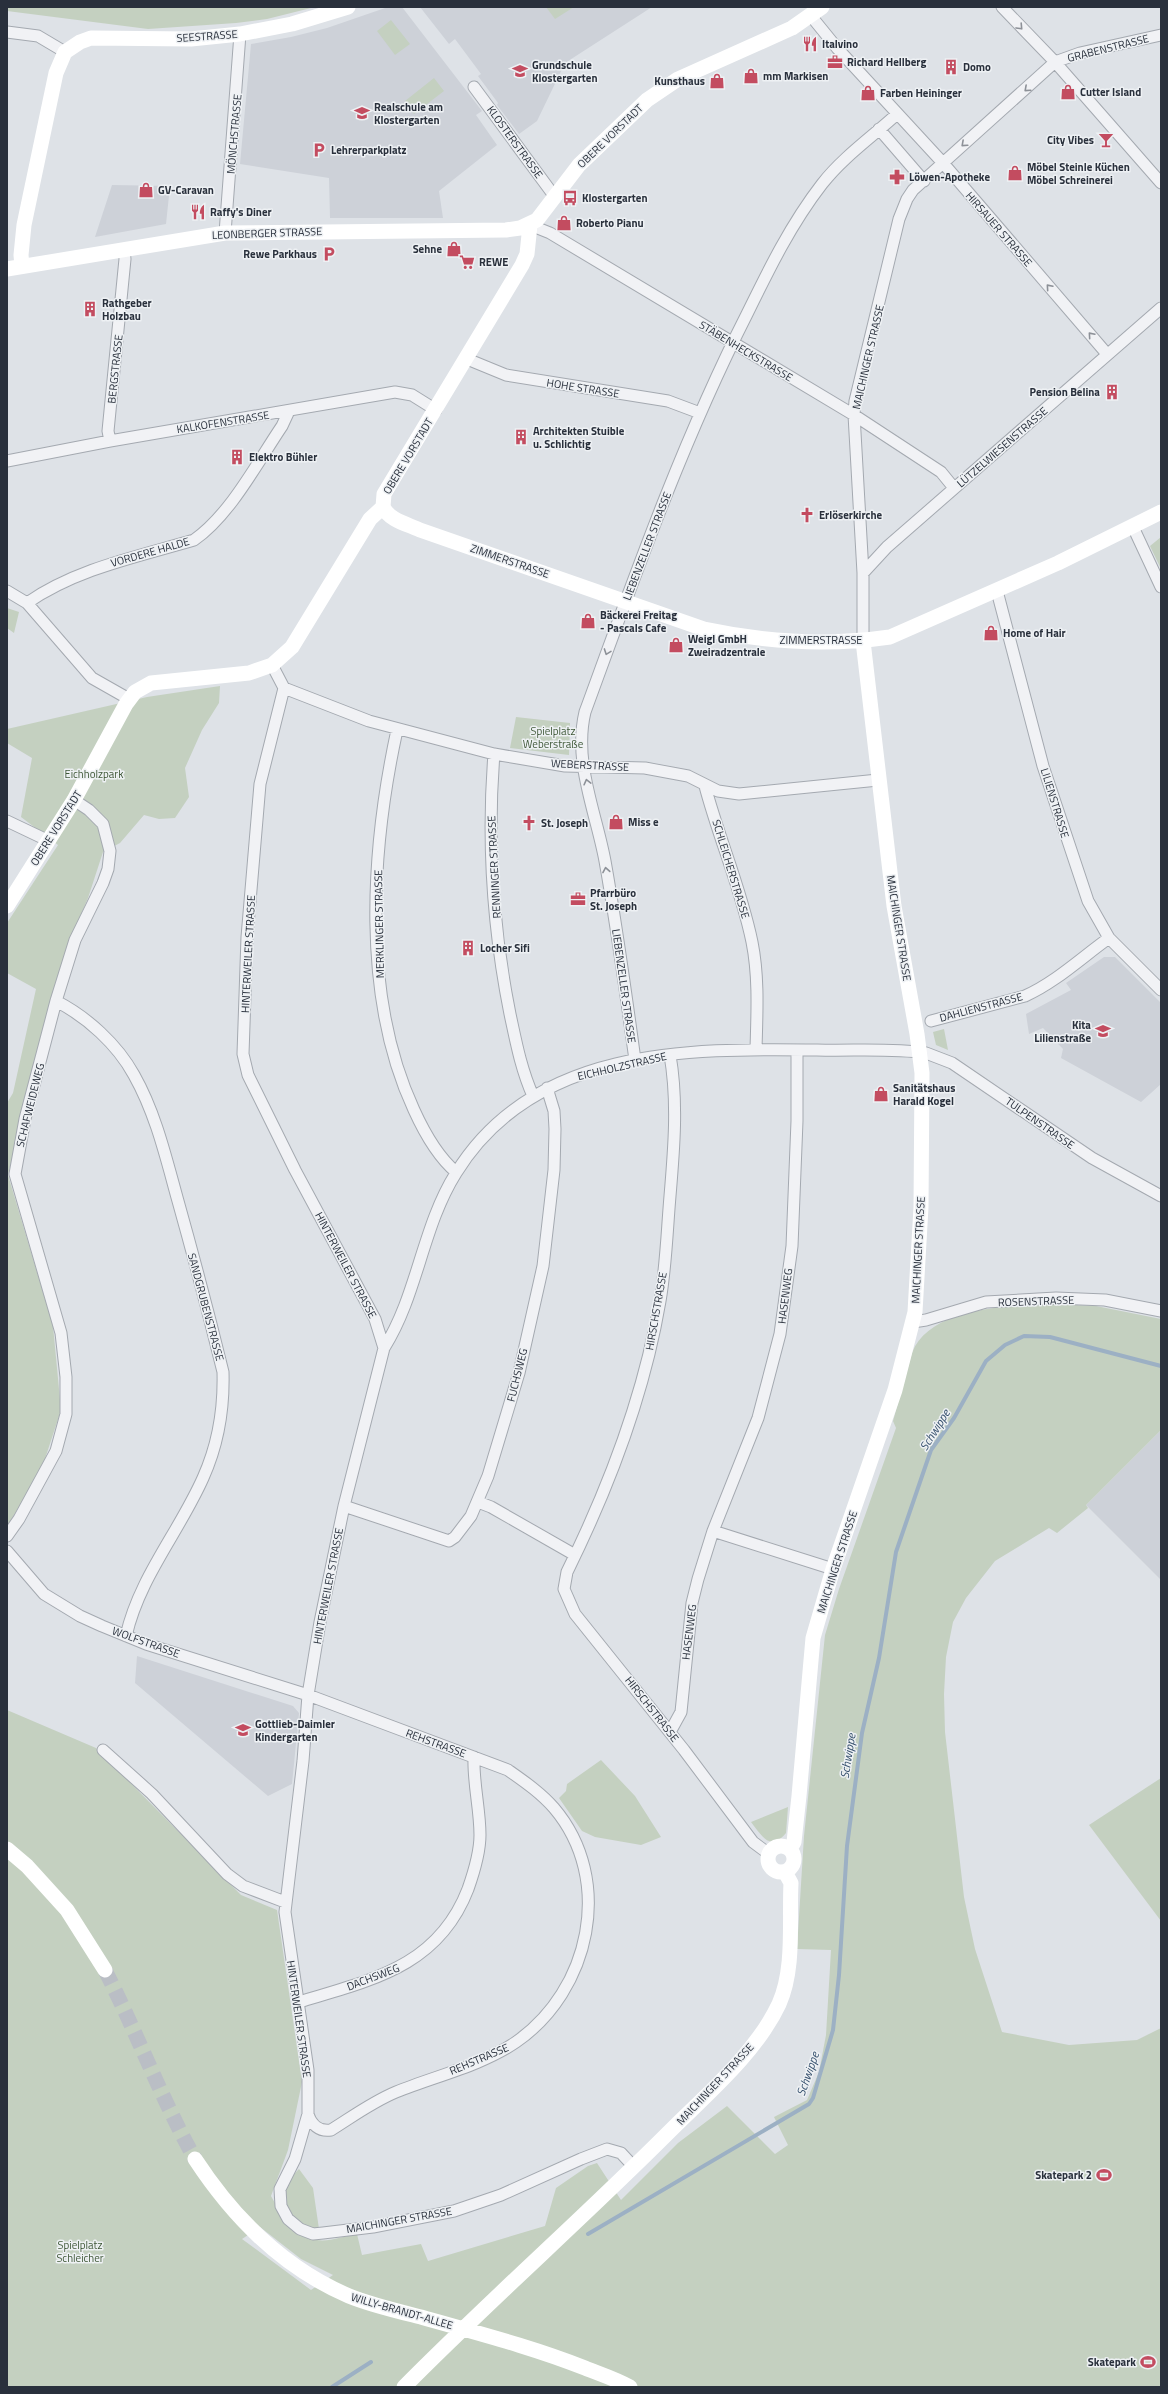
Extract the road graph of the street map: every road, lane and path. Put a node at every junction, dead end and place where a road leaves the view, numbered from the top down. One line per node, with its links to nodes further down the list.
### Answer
1 (348, 7): 5 (main road, SEESTRASSE)
2 (1002, 7): 8 (street, one-way to 8)
3 (816, 11): 10 (street, HIRSAUER STRASSE); 15 (main road, OBERE VORSTADT)
4 (7, 32): 7 (street)
5 (240, 34): 7 (main road, SEESTRASSE); 17 (street, MÖNCHSTRASSE)
6 (1161, 35): 8 (street, GRABENSTRASSE)
7 (65, 52): 19 (main road)
8 (1055, 62): 12 (street, MAICHINGER STRASSE, one-way to 12); 14 (street)
9 (474, 87): 15 (street, KLOSTERSTRASSE)
10 (897, 114): 11 (street, LIEBENZELLER STRASSE); 12 (street, HIRSAUER STRASSE)
11 (880, 129): 13 (street); 22 (street, LIEBENZELLER STRASSE)
12 (943, 164): 13 (street, MAICHINGER STRASSE); 23 (street, HIRSAUER STRASSE, one-way to 12)
13 (924, 181): 28 (street, MAICHINGER STRASSE)
14 (1161, 183)
15 (555, 197): 16 (main road, OBERE VORSTADT)
16 (530, 225): 17 (main road, LEONBERGER STRASSE); 22 (street, STÄBENHECKSTRASSE); 24 (main road, OBERE VORSTADT)
17 (225, 233): 18 (main road, LEONBERGER STRASSE)
18 (124, 250): 19 (main road, LEONBERGER STRASSE); 29 (street, BERGSTRASSE)
19 (22, 266): 20 (main road, LEONBERGER STRASSE)
20 (7, 269)
21 (1161, 308): 23 (street, LÜTZELWIESENSTRASSE)
22 (732, 342): 27 (street, LIEBENZELLER STRASSE); 28 (street, STÄBENHECKSTRASSE)
23 (1107, 354): 31 (street, LÜTZELWIESENSTRASSE)
24 (467, 359): 25 (main road, OBERE VORSTADT); 27 (street, HOHE STRASSE)
25 (436, 410): 26 (street, KALKOFENSTRASSE); 32 (main road, OBERE VORSTADT)
26 (289, 411): 29 (street, KALKOFENSTRASSE); 39 (street, VORDERE HALDE)
27 (700, 413): 40 (street, LIEBENZELLER STRASSE)
28 (854, 415): 31 (street, STÄBENHECKSTRASSE); 35 (street, MAICHINGER STRASSE)
29 (110, 441): 30 (street, KALKOFENSTRASSE)
30 (7, 461)
31 (954, 488): 35 (street, LÜTZELWIESENSTRASSE)
32 (383, 507): 40 (main road, ZIMMERSTRASSE); 42 (main road, OBERE VORSTADT)
33 (1161, 512): 34 (main road, ZIMMERSTRASSE)
34 (1133, 527): 36 (street); 38 (main road, ZIMMERSTRASSE)
35 (863, 573): 41 (street, MAICHINGER STRASSE)
36 (1161, 588)
37 (7, 591): 39 (street)
38 (996, 591): 41 (main road, ZIMMERSTRASSE); 54 (street, LILIENSTRASSE)
39 (27, 603): 44 (street)
40 (626, 603): 41 (main road, ZIMMERSTRASSE); 47 (street, LIEBENZELLER STRASSE, one-way to 47)
41 (863, 641): 48 (main road, MAICHINGER STRASSE)
42 (272, 665): 43 (street); 44 (main road, OBERE VORSTADT)
43 (284, 688): 45 (street, WEBERSTRASSE); 69 (street, HINTERWEILER STRASSE)
44 (129, 699): 50 (main road, OBERE VORSTADT)
45 (397, 730): 46 (street, WEBERSTRASSE); 65 (street, MERKLINGER STRASSE)
46 (494, 754): 47 (street, WEBERSTRASSE); 64 (street, RENNINGER STRASSE)
47 (583, 766): 49 (street, WEBERSTRASSE); 62 (street, LIEBENZELLER STRASSE, one-way to 47)
48 (878, 780): 49 (street, WEBERSTRASSE); 60 (main road, MAICHINGER STRASSE)
49 (705, 786): 58 (street, SCHLEICHERSTRASSE)
50 (74, 800): 52 (main road, OBERE VORSTADT); 56 (street, SCHAFWEIDEWEG)
51 (7, 821): 52 (street)
52 (49, 840): 53 (main road, OBERE VORSTADT)
53 (7, 906)
54 (1109, 938): 55 (street, LILIENSTRASSE); 57 (street, DAHLIENSTRASSE)
55 (1161, 990)
56 (56, 1001): 73 (street, SCHAFWEIDEWEG); 77 (street, SANDGRUBENSTRASSE)
57 (932, 1021)
58 (756, 1049): 59 (street, EICHHOLZSTRASSE); 61 (street, EICHHOLZSTRASSE)
59 (797, 1050): 60 (street, EICHHOLZSTRASSE); 72 (street, HASENWEG)
60 (920, 1052): 66 (street, TULPENSTRASSE); 68 (main road, MAICHINGER STRASSE)
61 (670, 1055): 62 (street, EICHHOLZSTRASSE); 75 (street, HIRSCHSTRASSE)
62 (635, 1060): 63 (street, EICHHOLZSTRASSE)
63 (547, 1088): 64 (street, EICHHOLZSTRASSE); 70 (street, FUCHSWEG)
64 (533, 1096): 65 (street, EICHHOLZSTRASSE)
65 (456, 1172): 69 (street, EICHHOLZSTRASSE)
66 (1161, 1196)
67 (1161, 1311): 68 (street, ROSENSTRASSE)
68 (913, 1322): 76 (main road, MAICHINGER STRASSE)
69 (384, 1348): 71 (street, HINTERWEILER STRASSE)
70 (478, 1502): 71 (street, FUCHSWEG); 75 (street)
71 (344, 1506): 78 (street, HINTERWEILER STRASSE)
72 (713, 1531): 76 (street); 79 (street, HASENWEG)
73 (7, 1536)
74 (7, 1551): 77 (street, WOLFSTRASSE)
75 (575, 1555): 79 (street, HIRSCHSTRASSE)
76 (833, 1570): 83 (main road, MAICHINGER STRASSE)
77 (126, 1636): 78 (street, WOLFSTRASSE)
78 (308, 1695): 81 (street, REHSTRASSE); 86 (street, HINTERWEILER STRASSE)
79 (670, 1732): 84 (street, HIRSCHSTRASSE)
80 (103, 1750): 86 (street)
81 (474, 1756): 88 (street, DACHSWEG); 89 (street, REHSTRASSE)
82 (7, 1849): 87 (main road)
83 (790, 1849): 84 (main road); 85 (main road, MAICHINGER STRASSE)
84 (769, 1854): 85 (main road)
85 (785, 1872): 91 (main road, MAICHINGER STRASSE)
86 (285, 1902): 88 (street, HINTERWEILER STRASSE)
87 (105, 1970)
88 (299, 2002): 89 (street, HINTERWEILER STRASSE)
89 (308, 2114): 92 (street, HINTERWEILER STRASSE)
90 (195, 2159): 93 (main road, WILLY-BRANDT-ALLEE)
91 (634, 2167): 92 (street, MAICHINGER STRASSE); 93 (main road, MAICHINGER STRASSE)
92 (313, 2234)
93 (464, 2329): 94 (main road, MAICHINGER STRASSE); 95 (main road, WILLY-BRANDT-ALLEE)
94 (404, 2387)
95 (630, 2387)

